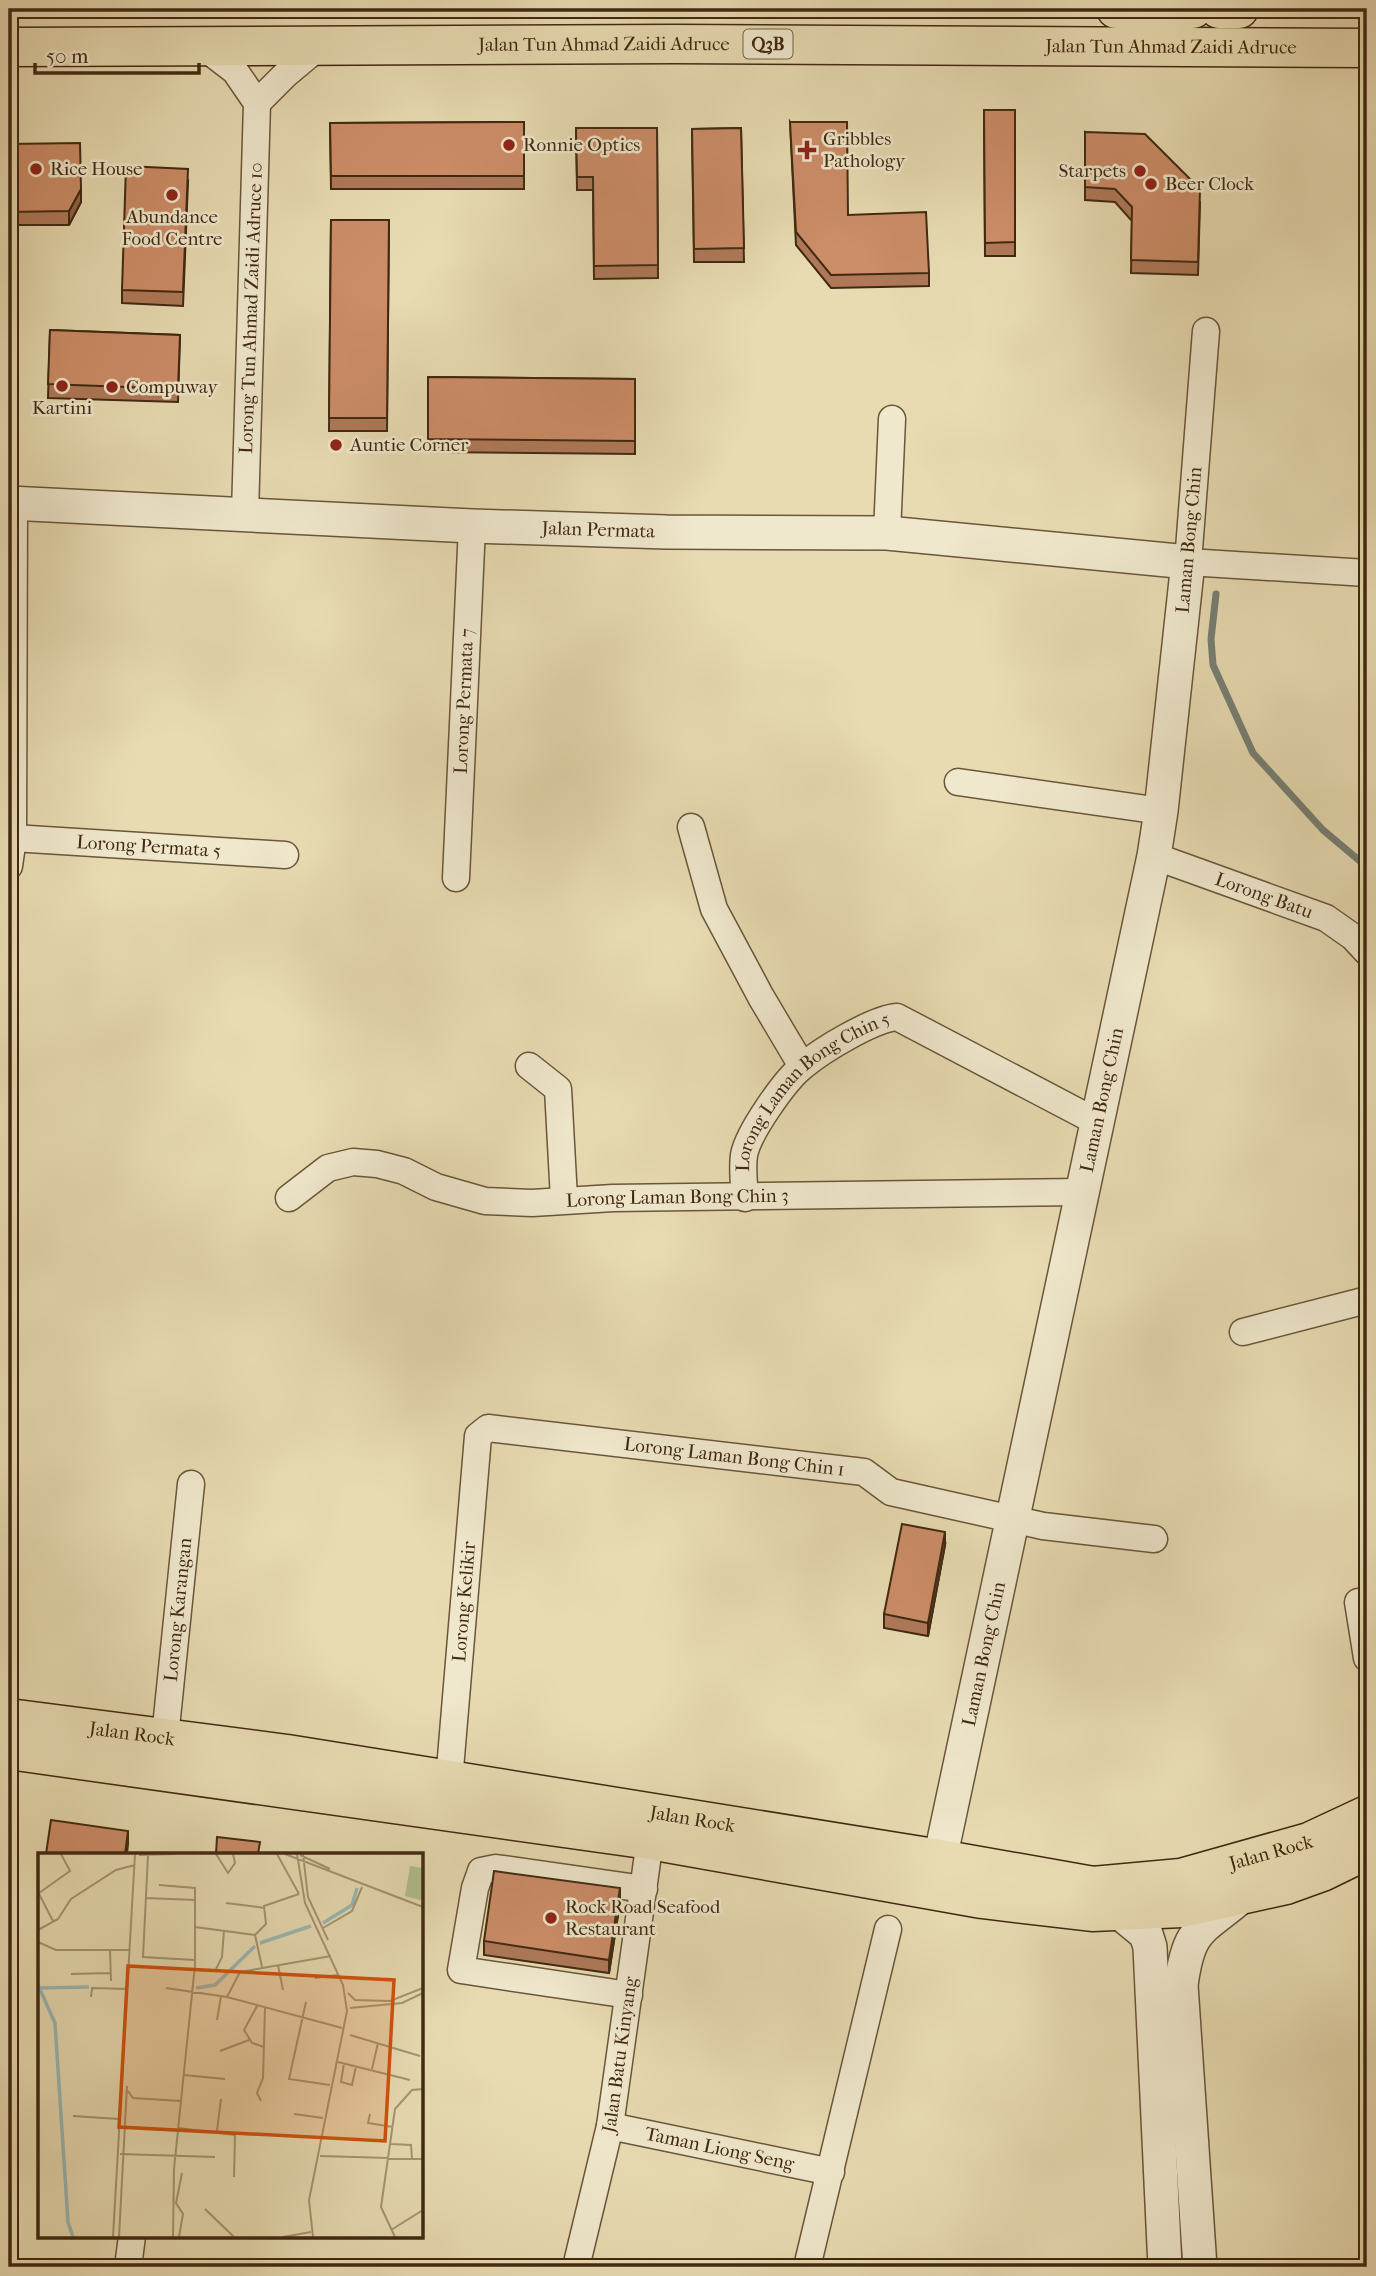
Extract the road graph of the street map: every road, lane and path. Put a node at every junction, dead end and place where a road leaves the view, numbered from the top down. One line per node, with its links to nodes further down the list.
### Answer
1 (1116, 9): 2 (main road, Jalan Tun Ahmad Zaidi Adruce)
2 (1182, 9): 3 (main road, Jalan Tun Ahmad Zaidi Adruce)
3 (1193, 9)
4 (1221, 9): 5 (main road, Jalan Tun Ahmad Zaidi Adruce)
5 (1239, 9)
6 (321, 44): 7 (main road, Jalan Tun Ahmad Zaidi Adruce / Q3B); 9 (main road, Jalan Tun Ahmad Zaidi Adruce / Q3B); 10 (street)
7 (201, 45): 8 (main road, Jalan Tun Ahmad Zaidi Adruce / Q3B); 10 (street)
8 (9, 47)
9 (1367, 48)
10 (257, 103): 14 (street, Lorong Tun Ahmad Zaidi Adruce 10)
11 (1206, 331): 17 (street, Laman Bong Chin)
12 (892, 419): 16 (street)
13 (11, 503): 14 (street, Jalan Permata); 22 (street)
14 (245, 514): 15 (street, Jalan Permata)
15 (472, 526): 16 (street, Jalan Permata); 26 (street, Lorong Permata 7)
16 (887, 533): 17 (street, Jalan Permata)
17 (1188, 562): 18 (street); 20 (street, Laman Bong Chin)
18 (1367, 573)
19 (958, 782): 20 (street)
20 (1161, 811): 24 (street, Laman Bong Chin)
21 (691, 827): 29 (street)
22 (13, 838): 23 (street, Lorong Permata 5); 25 (street)
23 (285, 855)
24 (1154, 856): 27 (street, Lorong Batu); 30 (street, Laman Bong Chin)
25 (9, 866)
26 (456, 878)
27 (1367, 952)
28 (529, 1066): 34 (street)
29 (802, 1066): 30 (street, Lorong Laman Bong Chin 5); 33 (street, Lorong Laman Bong Chin 5)
30 (1097, 1122): 31 (street, Laman Bong Chin)
31 (1082, 1192): 33 (street, Lorong Laman Bong Chin 3); 39 (street, Laman Bong Chin)
32 (289, 1198): 34 (street, Lorong Laman Bong Chin 3)
33 (745, 1198): 34 (street, Lorong Laman Bong Chin 3)
34 (564, 1199)
35 (1367, 1300): 36 (street)
36 (1243, 1332)
37 (488, 1428): 39 (street, Lorong Laman Bong Chin 1); 46 (street, Lorong Kelikir)
38 (191, 1483): 44 (street, Lorong Karangan)
39 (1013, 1519): 40 (street, Lorong Laman Bong Chin 1); 50 (street, Laman Bong Chin)
40 (1154, 1539)
41 (1359, 1602): 42 (street)
42 (1367, 1658)
43 (9, 1718): 44 (main road, Jalan Rock)
44 (165, 1737): 46 (main road, Jalan Rock)
45 (9, 1750): 48 (main road, Jalan Rock)
46 (449, 1781): 50 (main road, Jalan Rock)
47 (1367, 1815): 50 (main road, Jalan Rock)
48 (650, 1840): 51 (street, Jalan Batu Kinyang); 53 (main road, Jalan Rock)
49 (1367, 1850): 52 (main road, Jalan Rock)
50 (940, 1859)
51 (644, 1889): 55 (street, Jalan Batu Kinyang); 55 (street)
52 (1245, 1894): 53 (main road, Jalan Rock); 63 (street)
53 (1118, 1911): 62 (street)
54 (888, 1929): 57 (street)
55 (629, 1995): 56 (street, Jalan Batu Kinyang)
56 (610, 2126): 57 (street, Taman Liong Seng); 60 (street, Jalan Batu Kinyang)
57 (831, 2172): 61 (street)
58 (132, 2238): 59 (street)
59 (128, 2267)
60 (576, 2267)
61 (807, 2267)
62 (1165, 2267)
63 (1200, 2267)

